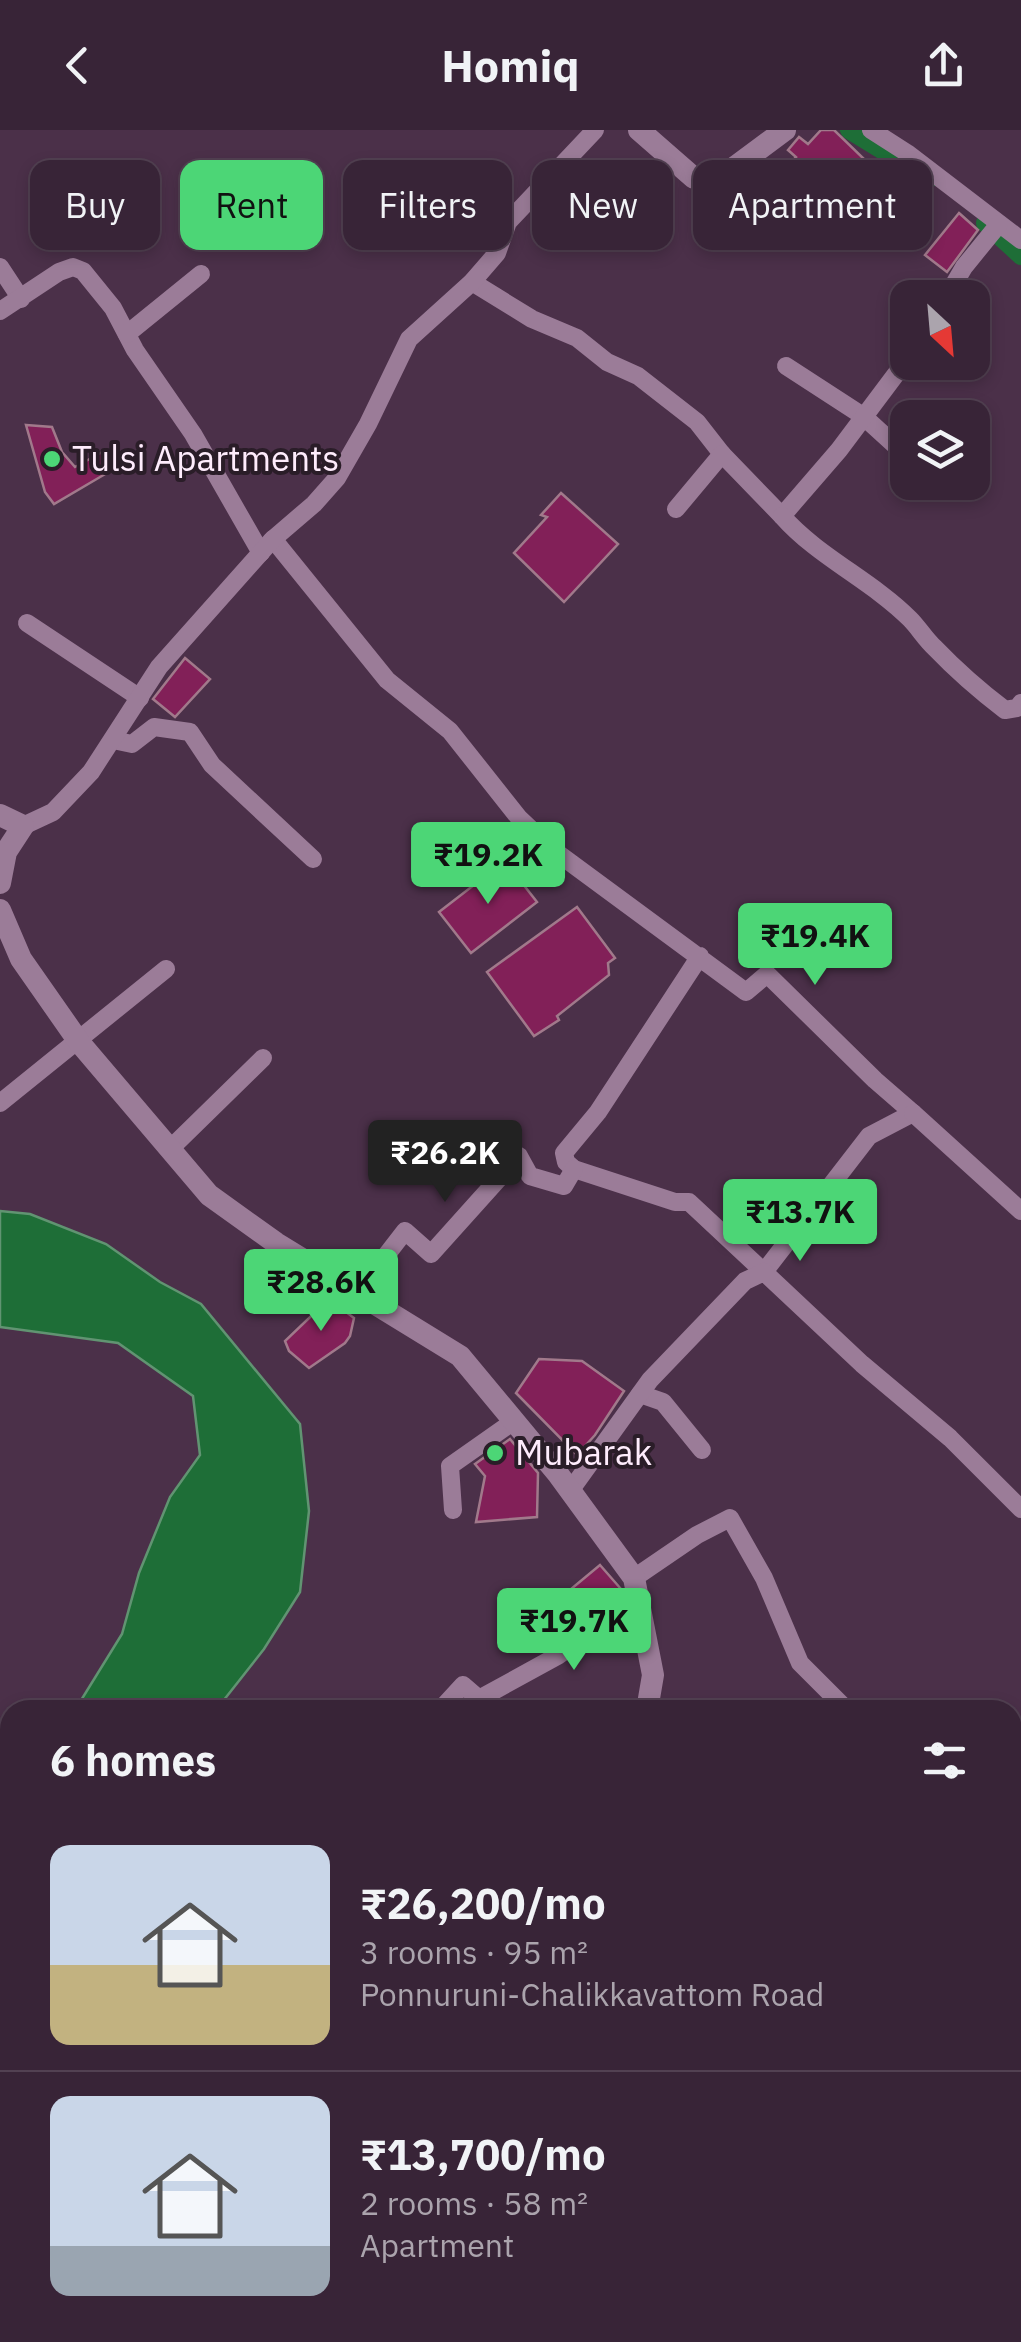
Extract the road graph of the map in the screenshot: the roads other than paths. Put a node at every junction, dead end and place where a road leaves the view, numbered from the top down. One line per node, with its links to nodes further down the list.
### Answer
1 (595, 130): 10 (street)
2 (639, 130): 3 (street)
3 (785, 130)
4 (871, 130): 5 (street)
5 (999, 224): 6 (street); 9 (street)
6 (1021, 240)
7 (0, 267): 11 (street)
8 (201, 274): 13 (street)
9 (956, 280)
10 (472, 282): 18 (street); 21 (street)
11 (21, 299): 12 (street); 13 (street)
12 (0, 311)
13 (127, 334): 21 (street)
14 (786, 366): 16 (street)
15 (891, 380): 16 (street)
16 (862, 416): 17 (street); 20 (street)
17 (890, 441)
18 (722, 454): 19 (street); 20 (street)
19 (676, 509)
20 (782, 516): 24 (street)
21 (267, 546): 23 (street); 31 (street)
22 (27, 623): 23 (street)
23 (140, 698): 25 (street)
24 (1021, 703)
25 (113, 740): 27 (street); 28 (street)
26 (0, 816): 27 (street)
27 (23, 826): 29 (street)
28 (313, 859)
29 (0, 884)
30 (0, 910): 33 (street)
31 (700, 956): 36 (street); 38 (street)
32 (166, 969): 33 (street)
33 (79, 1042): 35 (street); 37 (street)
34 (263, 1058): 37 (street)
35 (0, 1103)
36 (913, 1113): 39 (street); 40 (street)
37 (170, 1149): 41 (street)
38 (574, 1170): 40 (street); 41 (street)
39 (1021, 1212)
40 (764, 1272): 42 (street); 46 (street)
41 (357, 1293): 43 (street)
42 (640, 1394): 44 (street); 45 (street)
43 (514, 1421): 45 (street); 47 (street)
44 (702, 1450)
45 (570, 1491): 48 (street)
46 (1021, 1509)
47 (453, 1510)
48 (636, 1588): 51 (street); 52 (street); 53 (street)
49 (449, 1700): 50 (street)
50 (480, 1700)
51 (491, 1700)
52 (649, 1700)
53 (837, 1700)

